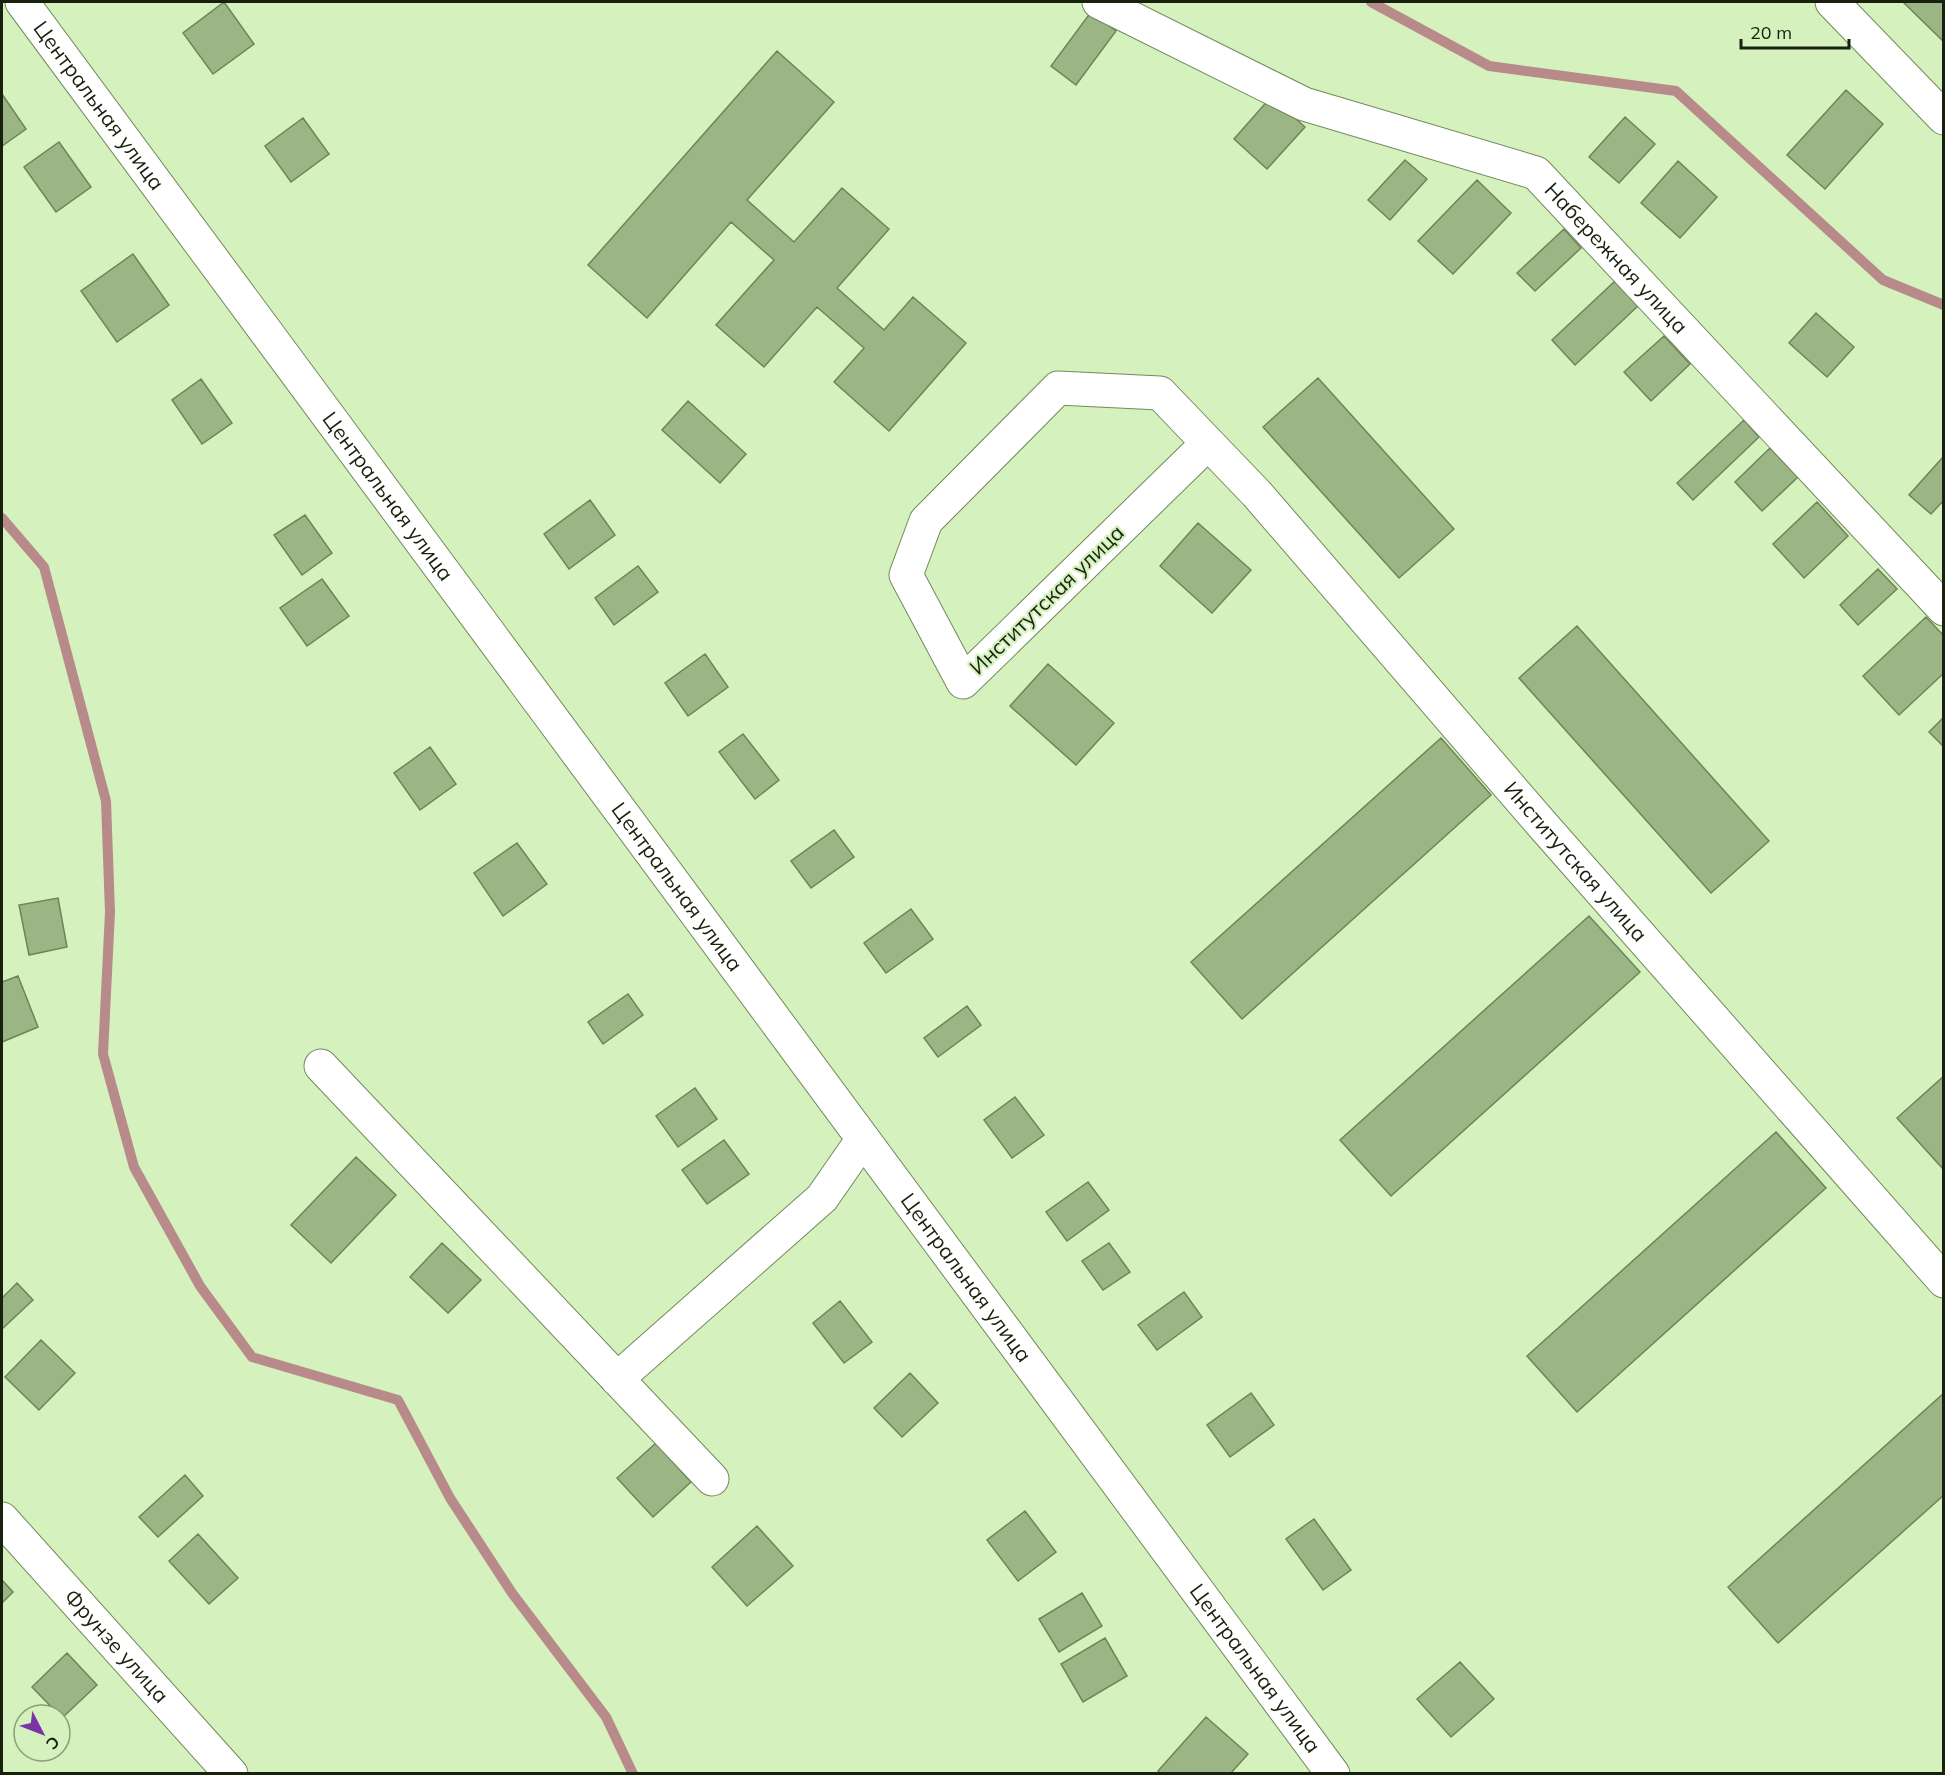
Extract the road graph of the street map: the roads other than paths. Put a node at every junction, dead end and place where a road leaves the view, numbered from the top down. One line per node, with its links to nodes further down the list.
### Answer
1 (22, 2): 8 (street, Центральная улица)
2 (1099, 2): 6 (street, Набережная улица)
3 (1832, 2): 4 (street)
4 (1944, 118)
5 (1208, 443): 5 (street, Институтская улица); 9 (street, Институтская улица)
6 (1944, 609)
7 (321, 1066): 10 (street)
8 (863, 1139): 10 (street); 14 (street, Центральная улица)
9 (1944, 1281)
10 (617, 1379): 11 (street)
11 (712, 1479)
12 (2, 1519): 13 (street, Фрунзе улица)
13 (231, 1773)
14 (1333, 1773)

